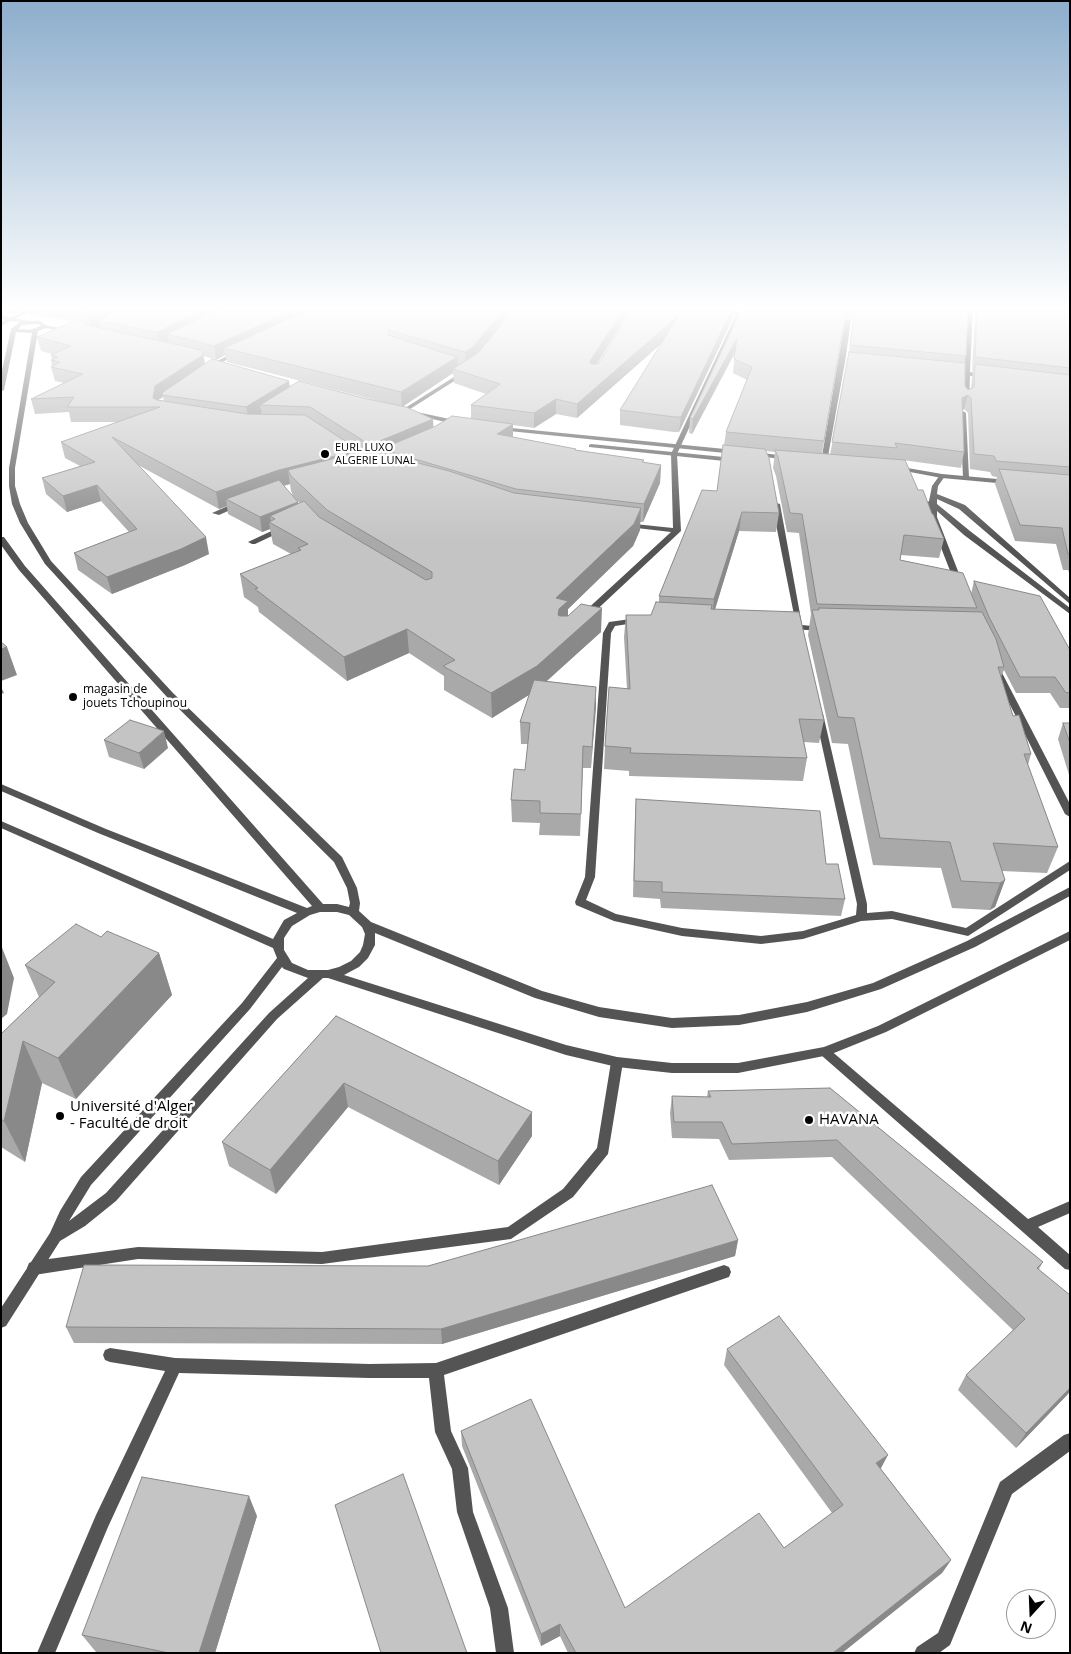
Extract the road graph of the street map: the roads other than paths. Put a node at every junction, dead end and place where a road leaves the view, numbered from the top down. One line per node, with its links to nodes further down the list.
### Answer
1 (27, 386): 53 (street)
2 (443, 386): 8 (street)
3 (706, 386): 16 (street)
4 (838, 386): 20 (street)
5 (967, 386): 6 (street)
6 (966, 401)
7 (396, 410): 8 (street)
8 (404, 411): 10 (street); 11 (street)
9 (963, 413): 25 (street)
10 (402, 419)
11 (470, 424)
12 (439, 427): 14 (street)
13 (493, 428): 16 (street)
14 (457, 430)
15 (500, 436): 16 (street)
16 (676, 450): 17 (street); 18 (street); 33 (street)
17 (794, 459)
18 (739, 461)
19 (814, 461): 20 (street)
20 (824, 462): 21 (street)
21 (833, 462)
22 (890, 467): 24 (street)
23 (891, 475): 24 (street)
24 (942, 476): 25 (street); 28 (street)
25 (966, 478): 26 (street)
26 (1013, 482)
27 (775, 495): 43 (street)
28 (932, 499): 36 (street); 37 (street); 38 (street)
29 (250, 501): 30 (street)
30 (216, 513)
31 (620, 524): 33 (street)
32 (292, 525): 35 (street)
33 (677, 531): 40 (street)
34 (1, 539): 51 (street)
35 (252, 542)
36 (961, 589)
37 (1070, 602)
38 (1070, 612)
39 (653, 620): 54 (street)
40 (577, 622)
41 (780, 627): 43 (street)
42 (830, 629): 43 (street)
43 (801, 633)
44 (992, 659): 47 (street)
45 (817, 704): 54 (street)
46 (1, 787): 52 (street)
47 (1070, 814)
48 (1, 824): 57 (street)
49 (1070, 865): 54 (street)
50 (1070, 891): 55 (street)
51 (320, 908): 52 (street); 53 (street)
52 (306, 912): 57 (street)
53 (353, 912): 55 (street)
54 (861, 917)
55 (367, 925): 59 (street)
56 (1070, 935): 60 (street)
57 (278, 946): 58 (street)
58 (282, 959): 59 (street); 64 (street)
59 (324, 975): 61 (street); 64 (street)
60 (824, 1052): 61 (street); 63 (street)
61 (617, 1062): 66 (street)
62 (1070, 1207): 63 (street)
63 (1026, 1226): 65 (street)
64 (55, 1237): 66 (street)
65 (1070, 1264)
66 (34, 1268): 68 (street)
67 (724, 1272): 71 (street)
68 (1, 1321)
69 (110, 1356): 70 (street)
70 (175, 1365): 71 (street); 73 (street)
71 (436, 1370): 74 (street)
72 (1070, 1441): 75 (street)
73 (46, 1653)
74 (505, 1653)
75 (923, 1653)

